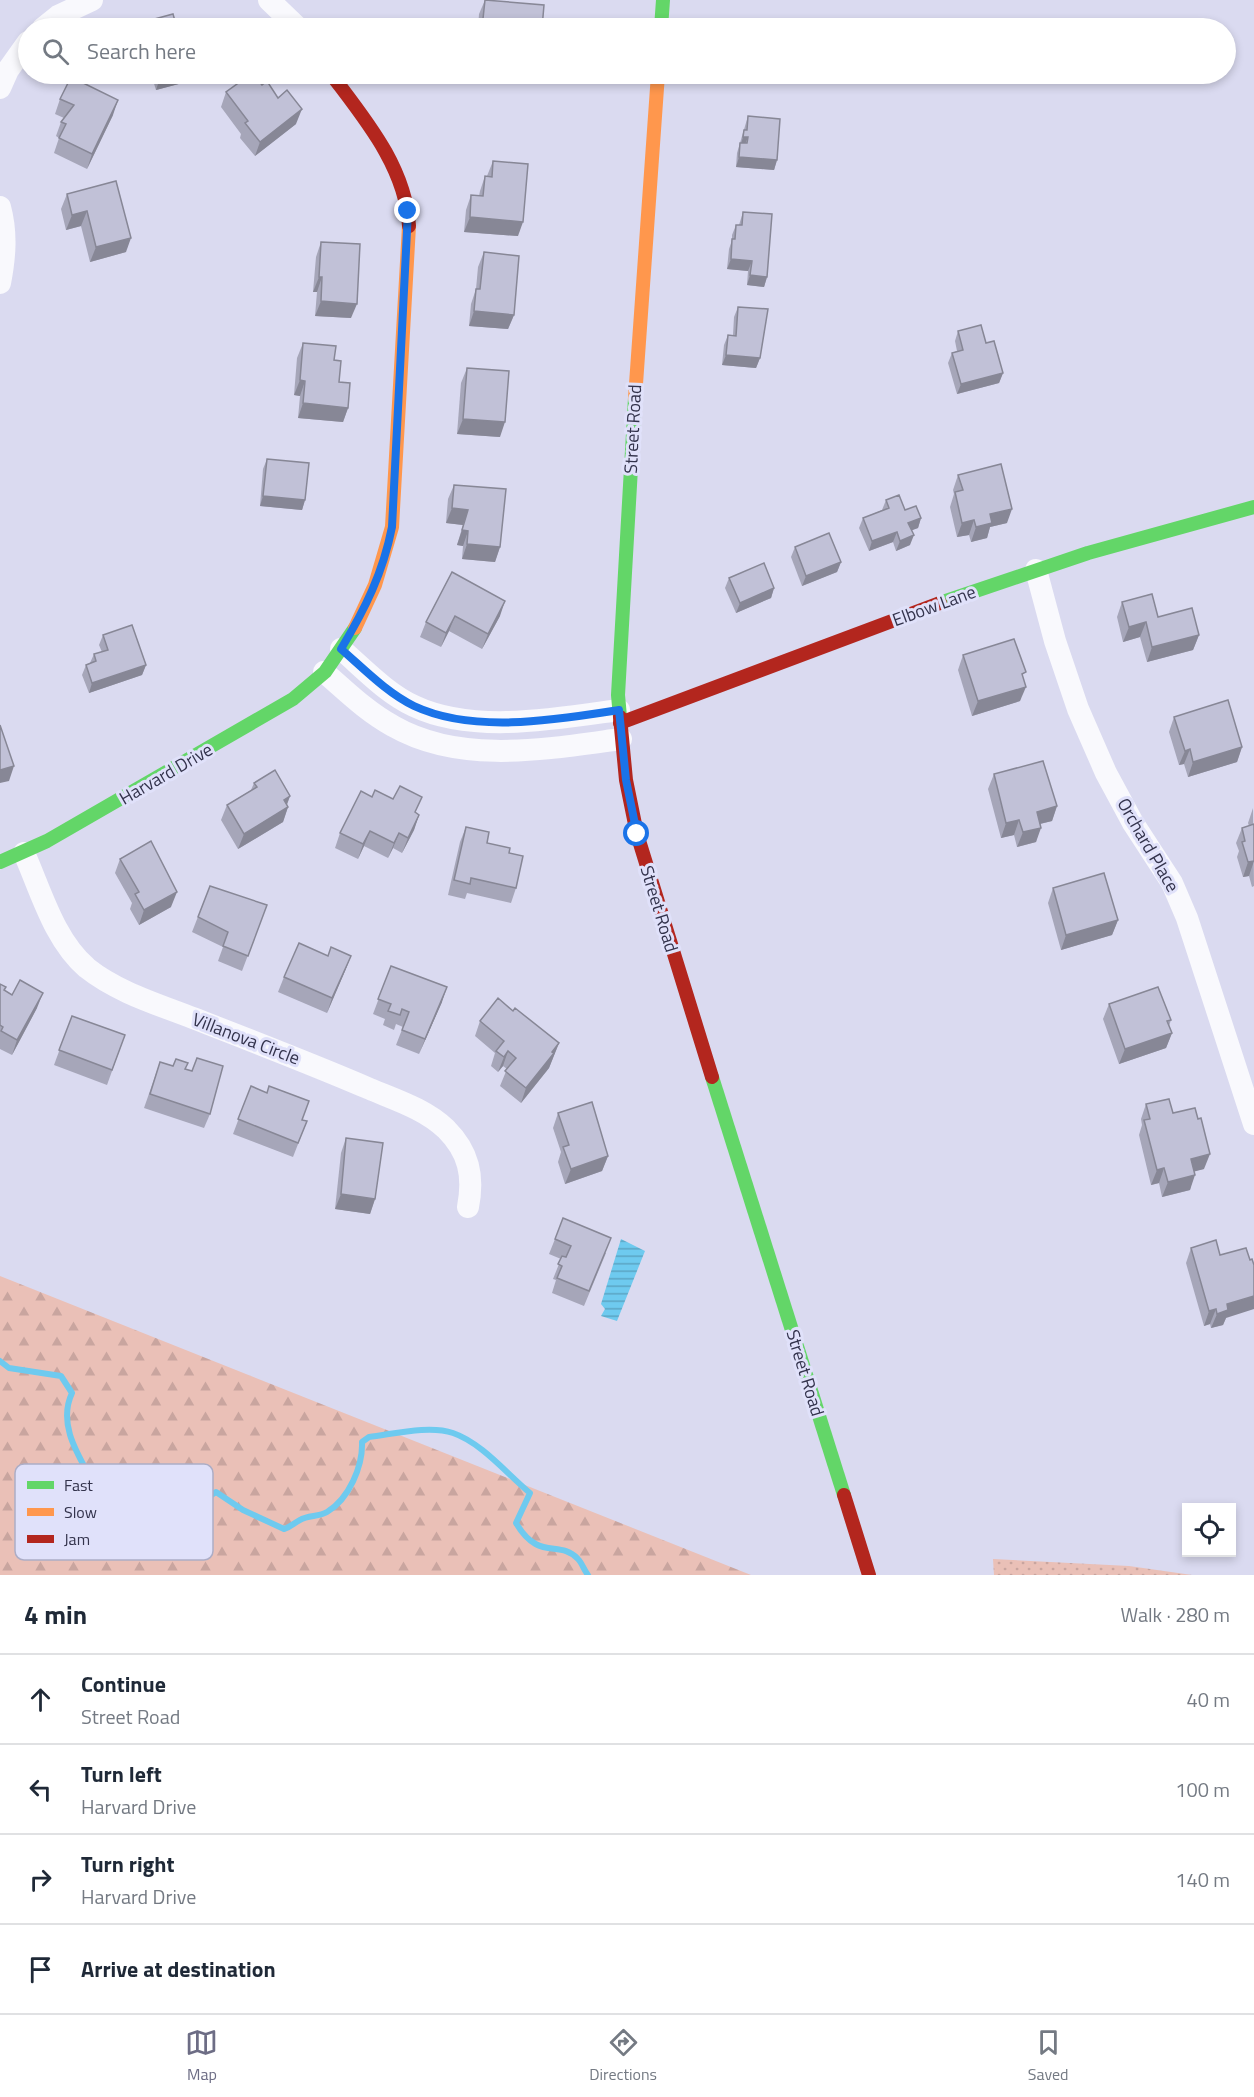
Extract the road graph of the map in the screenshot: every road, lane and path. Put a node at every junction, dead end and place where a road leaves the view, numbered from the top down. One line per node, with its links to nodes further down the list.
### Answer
1 (92, 0): 4 (street)
2 (269, 0): 5 (street)
3 (663, 0): 6 (street)
4 (56, 18)
5 (288, 18)
6 (662, 18)
7 (18, 56): 10 (street)
8 (338, 84): 15 (street, Harvard Drive)
9 (657, 84): 17 (street, Street Road)
10 (0, 88)
11 (0, 207): 12 (street)
12 (0, 283)
13 (1254, 507): 14 (street, Elbow Lane)
14 (1036, 570): 17 (street, Elbow Lane); 20 (street, Orchard Place)
15 (341, 649): 16 (street, Harvard Drive); 17 (street)
16 (324, 672): 17 (street); 18 (street, Harvard Drive)
17 (620, 724): 22 (street, Street Road)
18 (24, 853): 19 (street, Harvard Drive); 21 (street, Villanova Circle)
19 (0, 862)
20 (1254, 1124)
21 (468, 1207)
22 (869, 1575)

